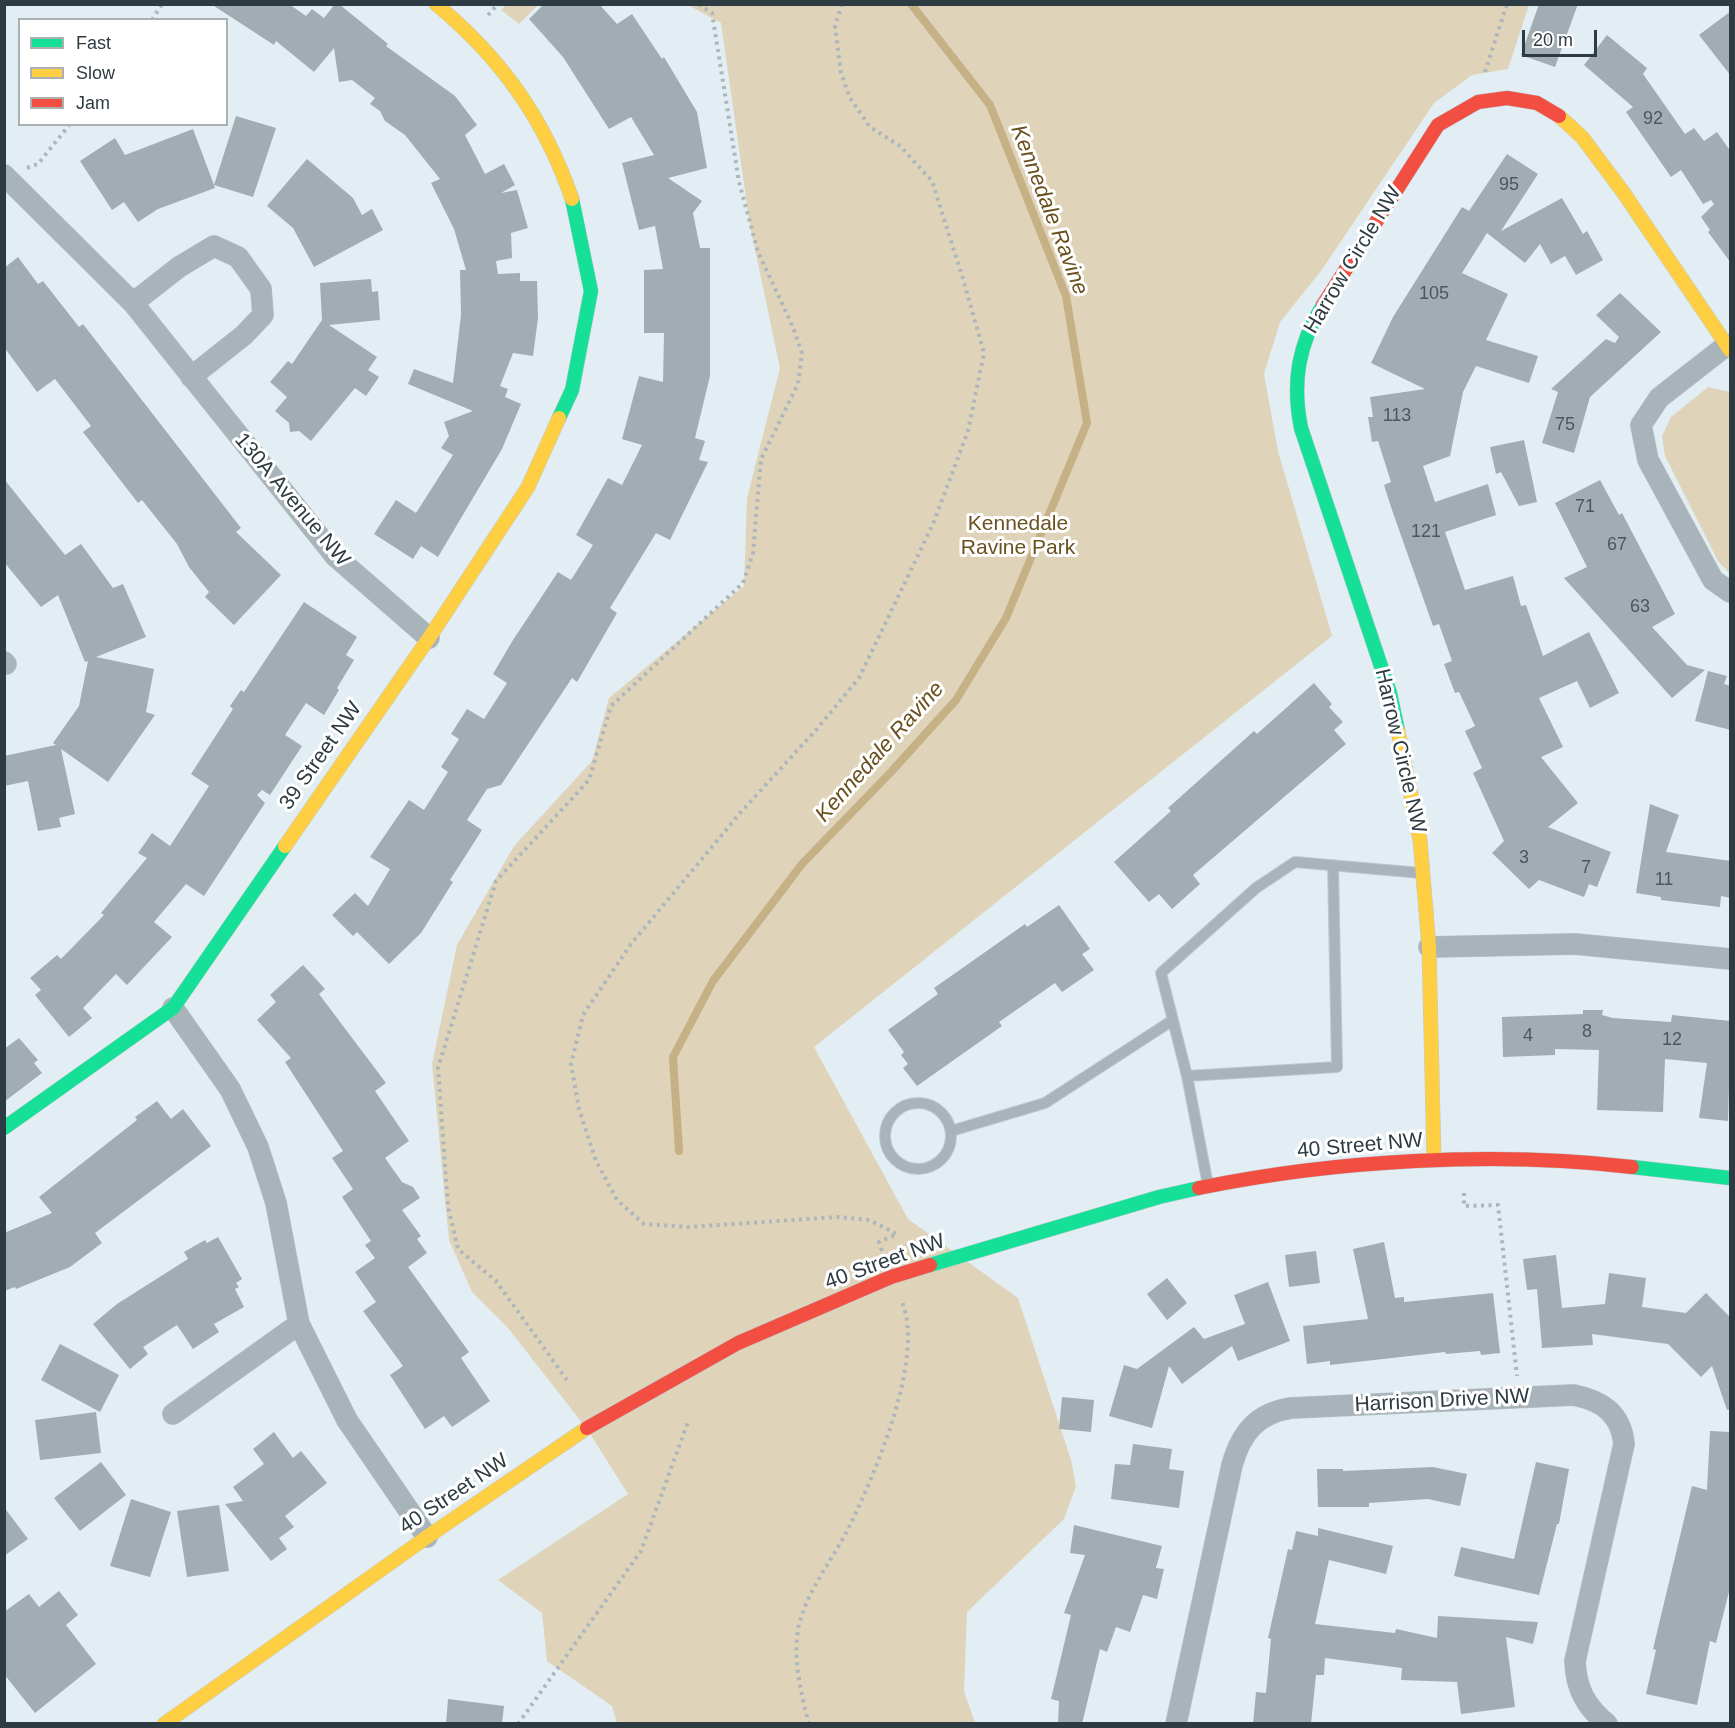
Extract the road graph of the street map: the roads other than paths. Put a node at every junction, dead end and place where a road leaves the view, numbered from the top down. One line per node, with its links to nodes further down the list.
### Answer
1 (436, 4): 7 (street, 39 Street NW)
2 (5, 176): 3 (street, 130A Avenue NW)
3 (133, 303): 5 (street, 130A Avenue NW); 5 (street)
4 (1729, 347): 6 (street, Harrow Circle NW); 9 (street, Harrow Circle NW)
5 (191, 377): 7 (street, 130A Avenue NW)
6 (1731, 592)
7 (429, 638): 12 (street, 39 Street NW)
8 (1333, 865): 9 (lane); 13 (lane); 14 (lane)
9 (1423, 873): 10 (street, Harrow Circle NW)
10 (1429, 947): 11 (street); 17 (street, Harrow Circle NW)
11 (1731, 959)
12 (173, 1008): 15 (street, 39 Street NW); 20 (street)
13 (1173, 1020): 14 (lane); 16 (lane)
14 (1187, 1076): 19 (lane)
15 (4, 1128)
16 (951, 1131): 16 (lane)
17 (1434, 1160): 18 (street, 40 Street NW); 19 (street, 40 Street NW)
18 (1731, 1178)
19 (1208, 1185): 22 (street, 40 Street NW)
20 (299, 1324): 21 (street); 22 (street)
21 (173, 1414)
22 (427, 1537): 23 (street, 40 Street NW)
23 (164, 1724)
24 (1176, 1724): 25 (street, Harrison Drive NW)
25 (1607, 1724)

